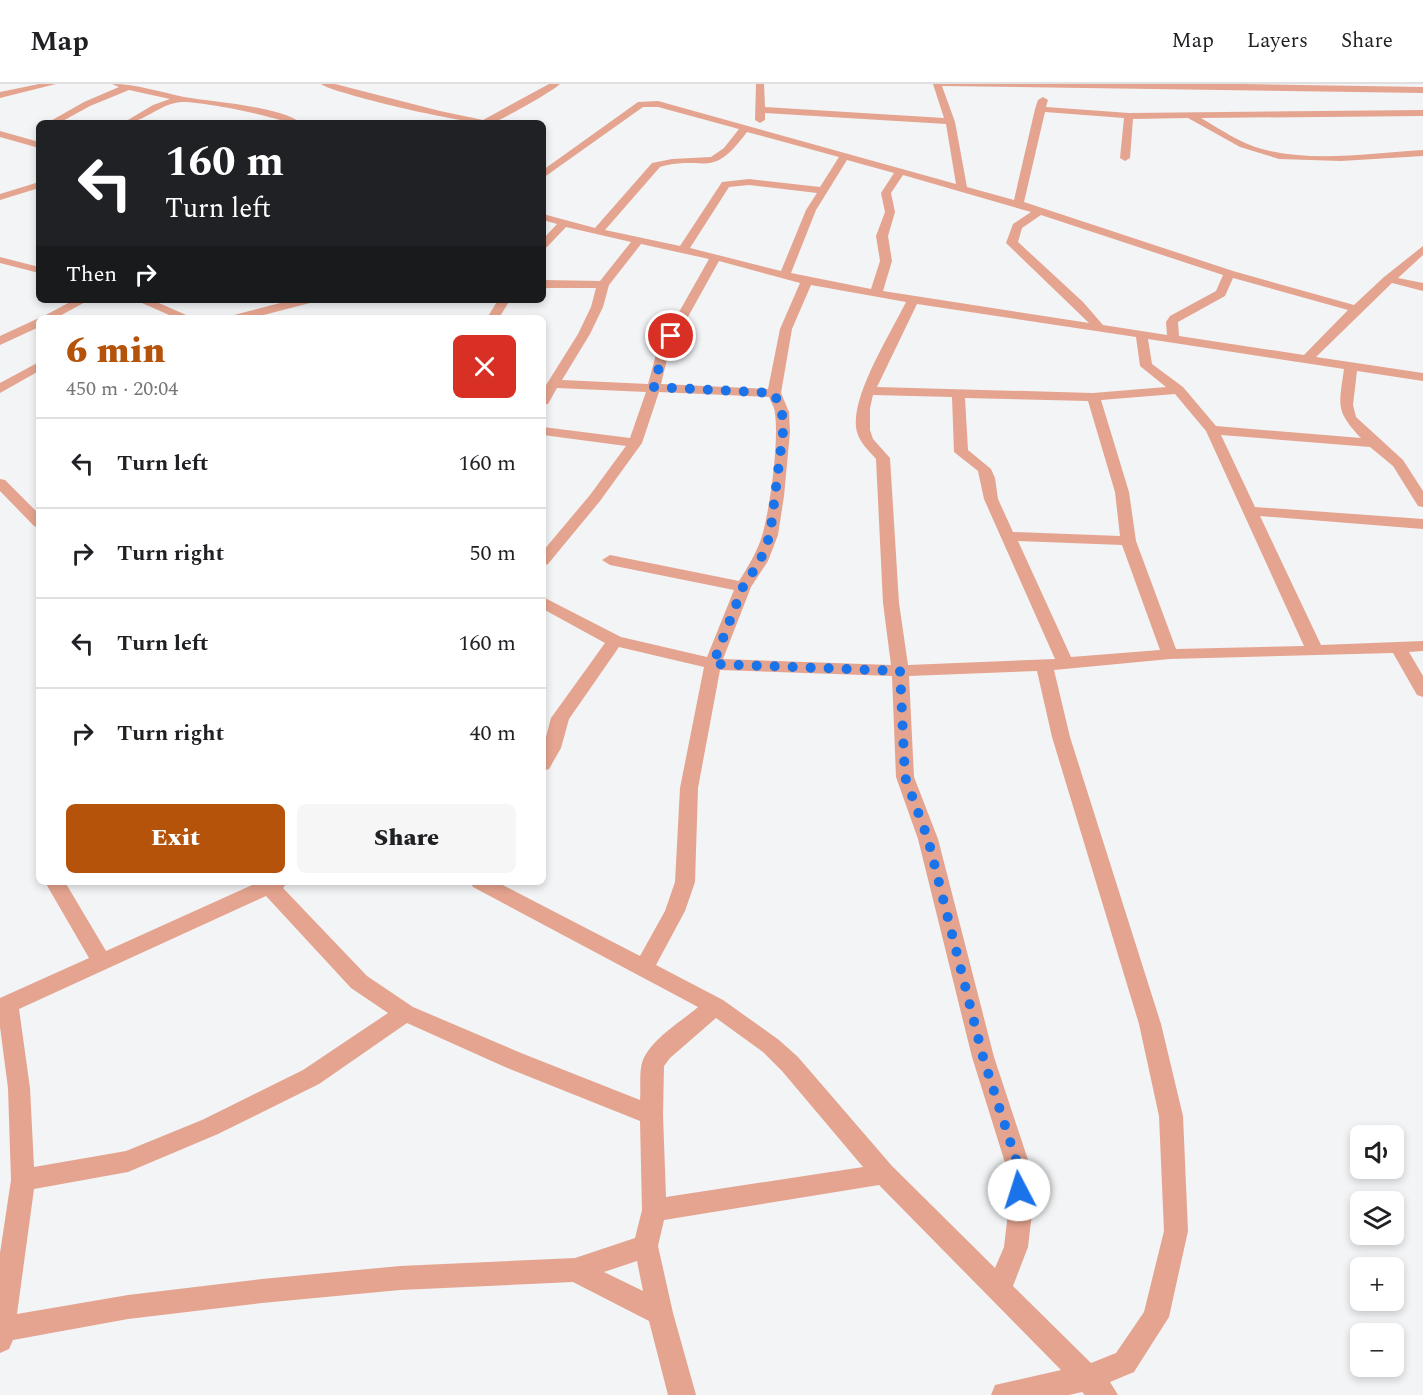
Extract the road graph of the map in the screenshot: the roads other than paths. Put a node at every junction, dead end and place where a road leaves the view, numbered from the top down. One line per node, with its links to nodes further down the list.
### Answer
1 (52, 84): 15 (street)
2 (116, 84): 11 (street)
3 (325, 84): 14 (street)
4 (372, 84): 14 (street)
5 (556, 84): 27 (street)
6 (760, 84): 18 (street)
7 (937, 84): 28 (street)
8 (944, 84): 9 (street)
9 (1047, 85): 10 (street); 19 (street)
10 (1384, 86): 12 (street)
11 (128, 87): 16 (street); 23 (street)
12 (1408, 89): 13 (street); 17 (street)
13 (1423, 90)
14 (354, 92): 26 (street)
15 (0, 95)
16 (182, 99): 24 (street); 25 (street)
17 (1423, 108)
18 (761, 110): 28 (street); 30 (street)
19 (1040, 110): 21 (street); 44 (street)
20 (1423, 113): 22 (street)
21 (1129, 116): 22 (street); 37 (street)
22 (1191, 116): 35 (street)
23 (58, 120)
24 (133, 120)
25 (286, 120)
26 (471, 120)
27 (490, 120)
28 (949, 121): 41 (street)
29 (745, 128): 30 (street); 39 (street); 48 (street)
30 (758, 131): 36 (street)
31 (36, 132): 33 (street)
32 (0, 134): 33 (street)
33 (21, 140): 34 (street)
34 (36, 144)
35 (1423, 153)
36 (845, 155): 38 (street); 42 (street)
37 (1125, 158)
38 (900, 171): 41 (street); 63 (street)
39 (546, 173)
40 (36, 186): 43 (street)
41 (962, 188): 44 (street)
42 (822, 190): 51 (street); 57 (street)
43 (0, 197)
44 (1018, 204): 45 (street)
45 (1041, 211): 56 (street); 73 (street)
46 (546, 218): 47 (street)
47 (563, 224): 48 (street); 50 (street)
48 (597, 232): 49 (street)
49 (638, 241): 51 (street); 61 (street)
50 (546, 242)
51 (684, 249): 53 (street)
52 (1423, 249): 58 (street)
53 (716, 257): 57 (street); 82 (street)
54 (0, 260): 55 (street)
55 (36, 269)
56 (1229, 273): 68 (street); 75 (street)
57 (785, 275): 59 (street)
58 (1388, 279): 62 (street); 68 (street)
59 (807, 281): 63 (street); 86 (street)
60 (546, 284): 61 (street)
61 (603, 285): 81 (street)
62 (1423, 287)
63 (876, 293): 64 (street)
64 (913, 300): 73 (street); 85 (street)
65 (77, 303): 69 (street)
66 (149, 303): 70 (street)
67 (295, 303): 71 (street)
68 (1356, 309): 77 (street)
69 (52, 315)
70 (179, 315)
71 (249, 315)
72 (36, 323): 76 (street)
73 (1099, 328): 74 (street)
74 (1142, 334): 75 (street); 84 (street)
75 (1173, 339): 77 (street)
76 (0, 341)
77 (1307, 359): 78 (street)
78 (1351, 366): 80 (street); 93 (street)
79 (36, 368): 83 (street)
80 (1423, 377)
81 (554, 384): 82 (street); 88 (street)
82 (654, 387): 86 (street); 92 (street)
83 (0, 389)
84 (1178, 390): 89 (street); 90 (street)
85 (868, 391): 87 (street); 112 (street)
86 (774, 393): 103 (street)
87 (958, 393): 89 (street); 99 (street)
88 (546, 396)
89 (1093, 396): 100 (street)
90 (1212, 430): 93 (street); 96 (street)
91 (546, 431): 92 (street)
92 (635, 443): 101 (street)
93 (1374, 443): 95 (street)
94 (0, 483): 97 (street)
95 (1423, 504)
96 (1251, 512): 98 (street); 108 (street)
97 (36, 520)
98 (1423, 524)
99 (1009, 536): 100 (street); 111 (street)
100 (1128, 541): 109 (street)
101 (546, 557)
102 (610, 560): 103 (street)
103 (743, 587): 110 (street)
104 (546, 604): 105 (street)
105 (615, 641): 110 (street); 114 (street)
106 (1423, 646): 107 (street)
107 (1398, 647): 108 (street); 113 (street)
108 (1315, 651): 109 (street)
109 (1170, 654): 111 (street)
110 (713, 664): 112 (street); 120 (street)
111 (1054, 664): 112 (street); 133 (street)
112 (900, 671): 130 (street)
113 (1423, 691)
114 (546, 759)
115 (57, 885): 119 (street)
116 (272, 885): 119 (street)
117 (275, 885): 123 (street)
118 (486, 885): 120 (street)
119 (102, 962): 121 (street)
120 (644, 968): 122 (street)
121 (4, 1006): 126 (street)
122 (715, 1006): 124 (street); 125 (street)
123 (405, 1013): 124 (street); 126 (street)
124 (651, 1115): 127 (street)
125 (884, 1174): 127 (street); 130 (street)
126 (23, 1179): 132 (street)
127 (654, 1210): 128 (street)
128 (646, 1246): 129 (street); 131 (street)
129 (575, 1270): 131 (street); 132 (street)
130 (999, 1290): 133 (street)
131 (660, 1313): 134 (street)
132 (1, 1335)
133 (1096, 1386): 135 (street)
134 (682, 1395)
135 (1005, 1395)

